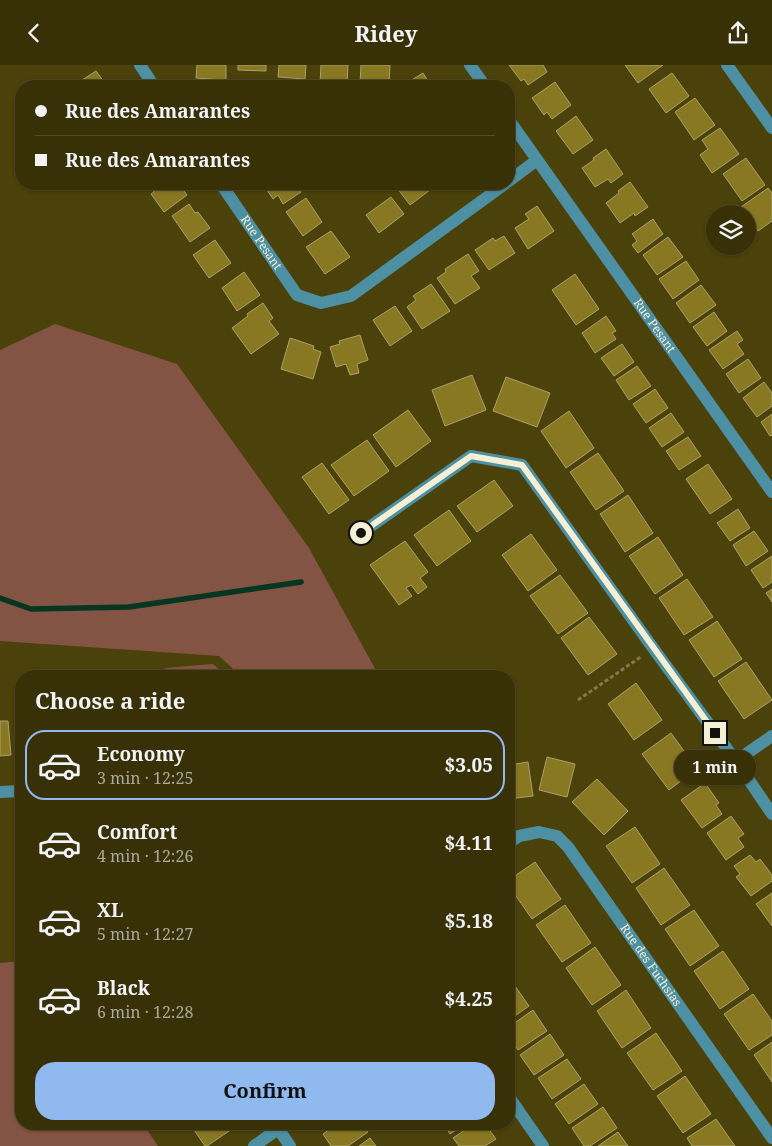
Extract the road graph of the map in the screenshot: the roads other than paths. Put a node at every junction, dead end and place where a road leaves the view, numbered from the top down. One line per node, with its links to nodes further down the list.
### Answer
1 (140, 65): 4 (street)
2 (470, 65): 5 (street)
3 (727, 65): 7 (street)
4 (150, 80)
5 (481, 80)
6 (515, 129): 8 (street, Rue Pesant)
7 (772, 129)
8 (537, 160): 9 (street); 12 (street, Rue Pesant)
9 (515, 176)
10 (225, 190): 11 (street, Rue Pesant)
11 (497, 190)
12 (772, 492)
13 (361, 533): 15 (street)
14 (772, 736): 15 (street)
15 (736, 761): 18 (street)
16 (15, 791): 17 (street)
17 (0, 792)
18 (772, 813)
19 (515, 839): 23 (street, Rue des Fuchsias)
20 (515, 1106): 26 (street)
21 (272, 1130): 24 (street)
22 (279, 1130): 25 (street)
23 (772, 1138)
24 (254, 1146)
25 (290, 1146)
26 (543, 1146)

